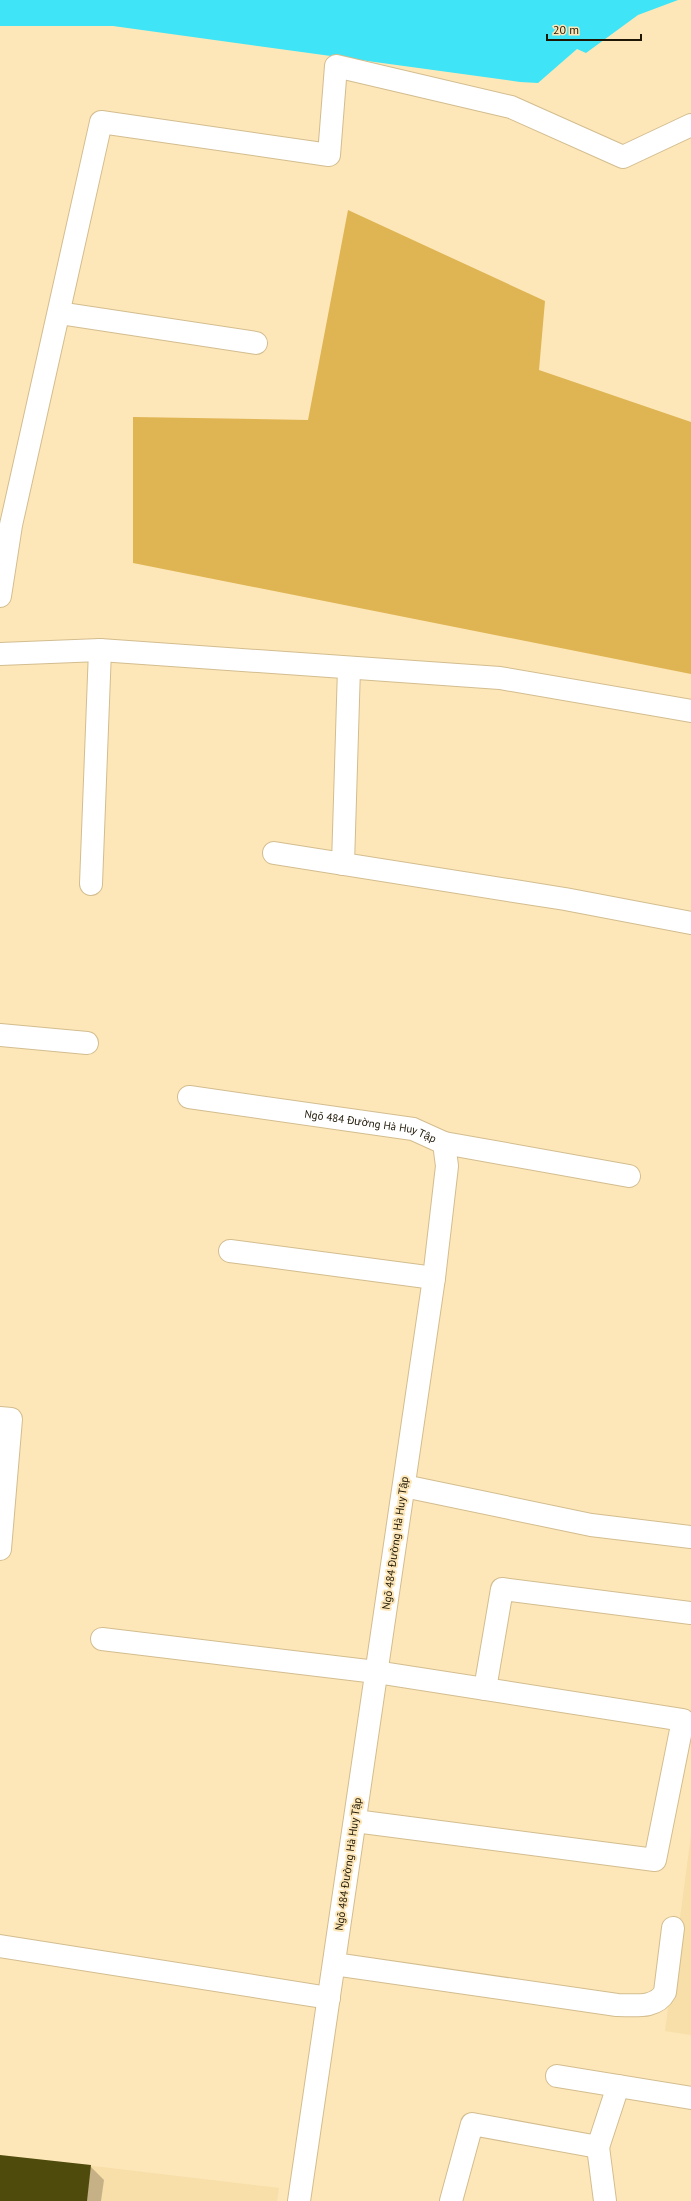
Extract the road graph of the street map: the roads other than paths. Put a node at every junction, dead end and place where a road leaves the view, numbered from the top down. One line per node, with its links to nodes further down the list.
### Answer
1 (691, 125): 2 (street)
2 (59, 313): 3 (street); 4 (street)
3 (256, 343)
4 (0, 596)
5 (100, 650): 6 (street); 7 (street); 11 (street)
6 (0, 654)
7 (349, 668): 8 (street); 10 (street)
8 (691, 711)
9 (274, 853): 10 (street)
10 (343, 864): 12 (street)
11 (91, 884)
12 (691, 923)
13 (0, 1036): 14 (street)
14 (87, 1043)
15 (189, 1097): 16 (street, Ngõ 484 Đường Hà Huy Tập)
16 (444, 1142): 17 (street); 19 (street, Ngõ 484 Đường Hà Huy Tập)
17 (629, 1176)
18 (230, 1251): 19 (street)
19 (434, 1278): 21 (street, Ngõ 484 Đường Hà Huy Tập)
20 (0, 1418): 23 (street)
21 (404, 1486): 22 (street); 26 (street, Ngõ 484 Đường Hà Huy Tập)
22 (691, 1537)
23 (0, 1549)
24 (691, 1613): 27 (street)
25 (102, 1639): 26 (street)
26 (376, 1672): 27 (street); 28 (street, Ngõ 484 Đường Hà Huy Tập)
27 (485, 1689): 28 (street)
28 (355, 1821): 31 (street, Ngõ 484 Đường Hà Huy Tập)
29 (673, 1928): 31 (street)
30 (0, 1946): 32 (street)
31 (334, 1964): 32 (street, Ngõ 484 Đường Hà Huy Tập)
32 (329, 1998): 37 (street, Ngõ 484 Đường Hà Huy Tập)
33 (557, 2076): 34 (street)
34 (618, 2086): 35 (street); 36 (street)
35 (691, 2098)
36 (598, 2147): 38 (street); 39 (street)
37 (299, 2201)
38 (451, 2201)
39 (604, 2201)

